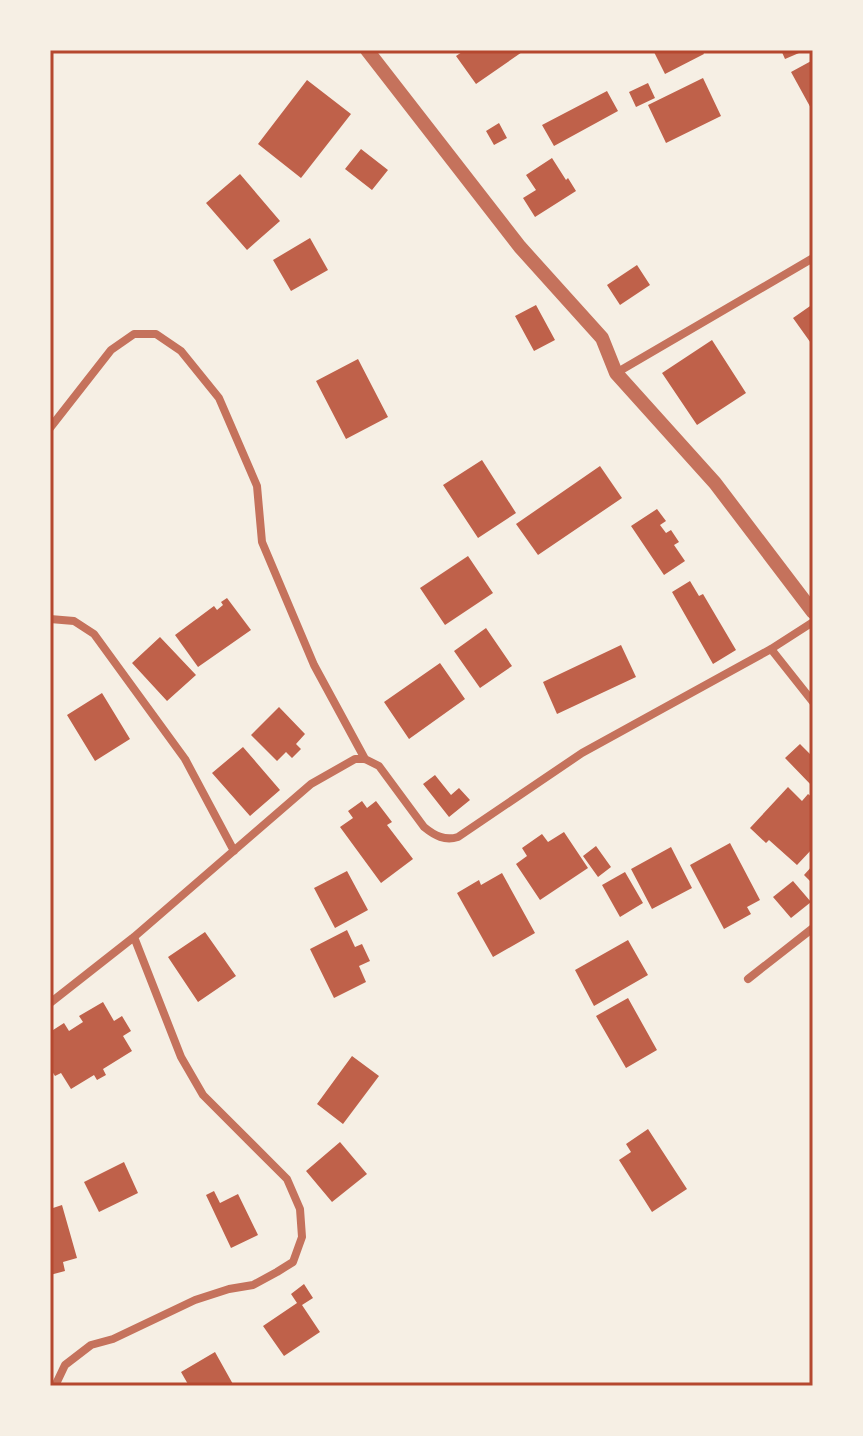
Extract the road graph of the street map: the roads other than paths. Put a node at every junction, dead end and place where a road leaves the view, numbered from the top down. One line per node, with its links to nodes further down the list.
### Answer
1 (367, 50): 3 (street)
2 (813, 258): 3 (street)
3 (616, 373): 5 (street)
4 (50, 428): 10 (street)
5 (813, 612)
6 (50, 619): 11 (street)
7 (813, 622): 8 (street)
8 (771, 649): 9 (street); 10 (street)
9 (813, 702)
10 (365, 759): 11 (street)
11 (234, 851): 13 (street)
12 (813, 928): 14 (street)
13 (134, 937): 15 (street); 16 (street)
14 (748, 979)
15 (50, 1003)
16 (55, 1386)

